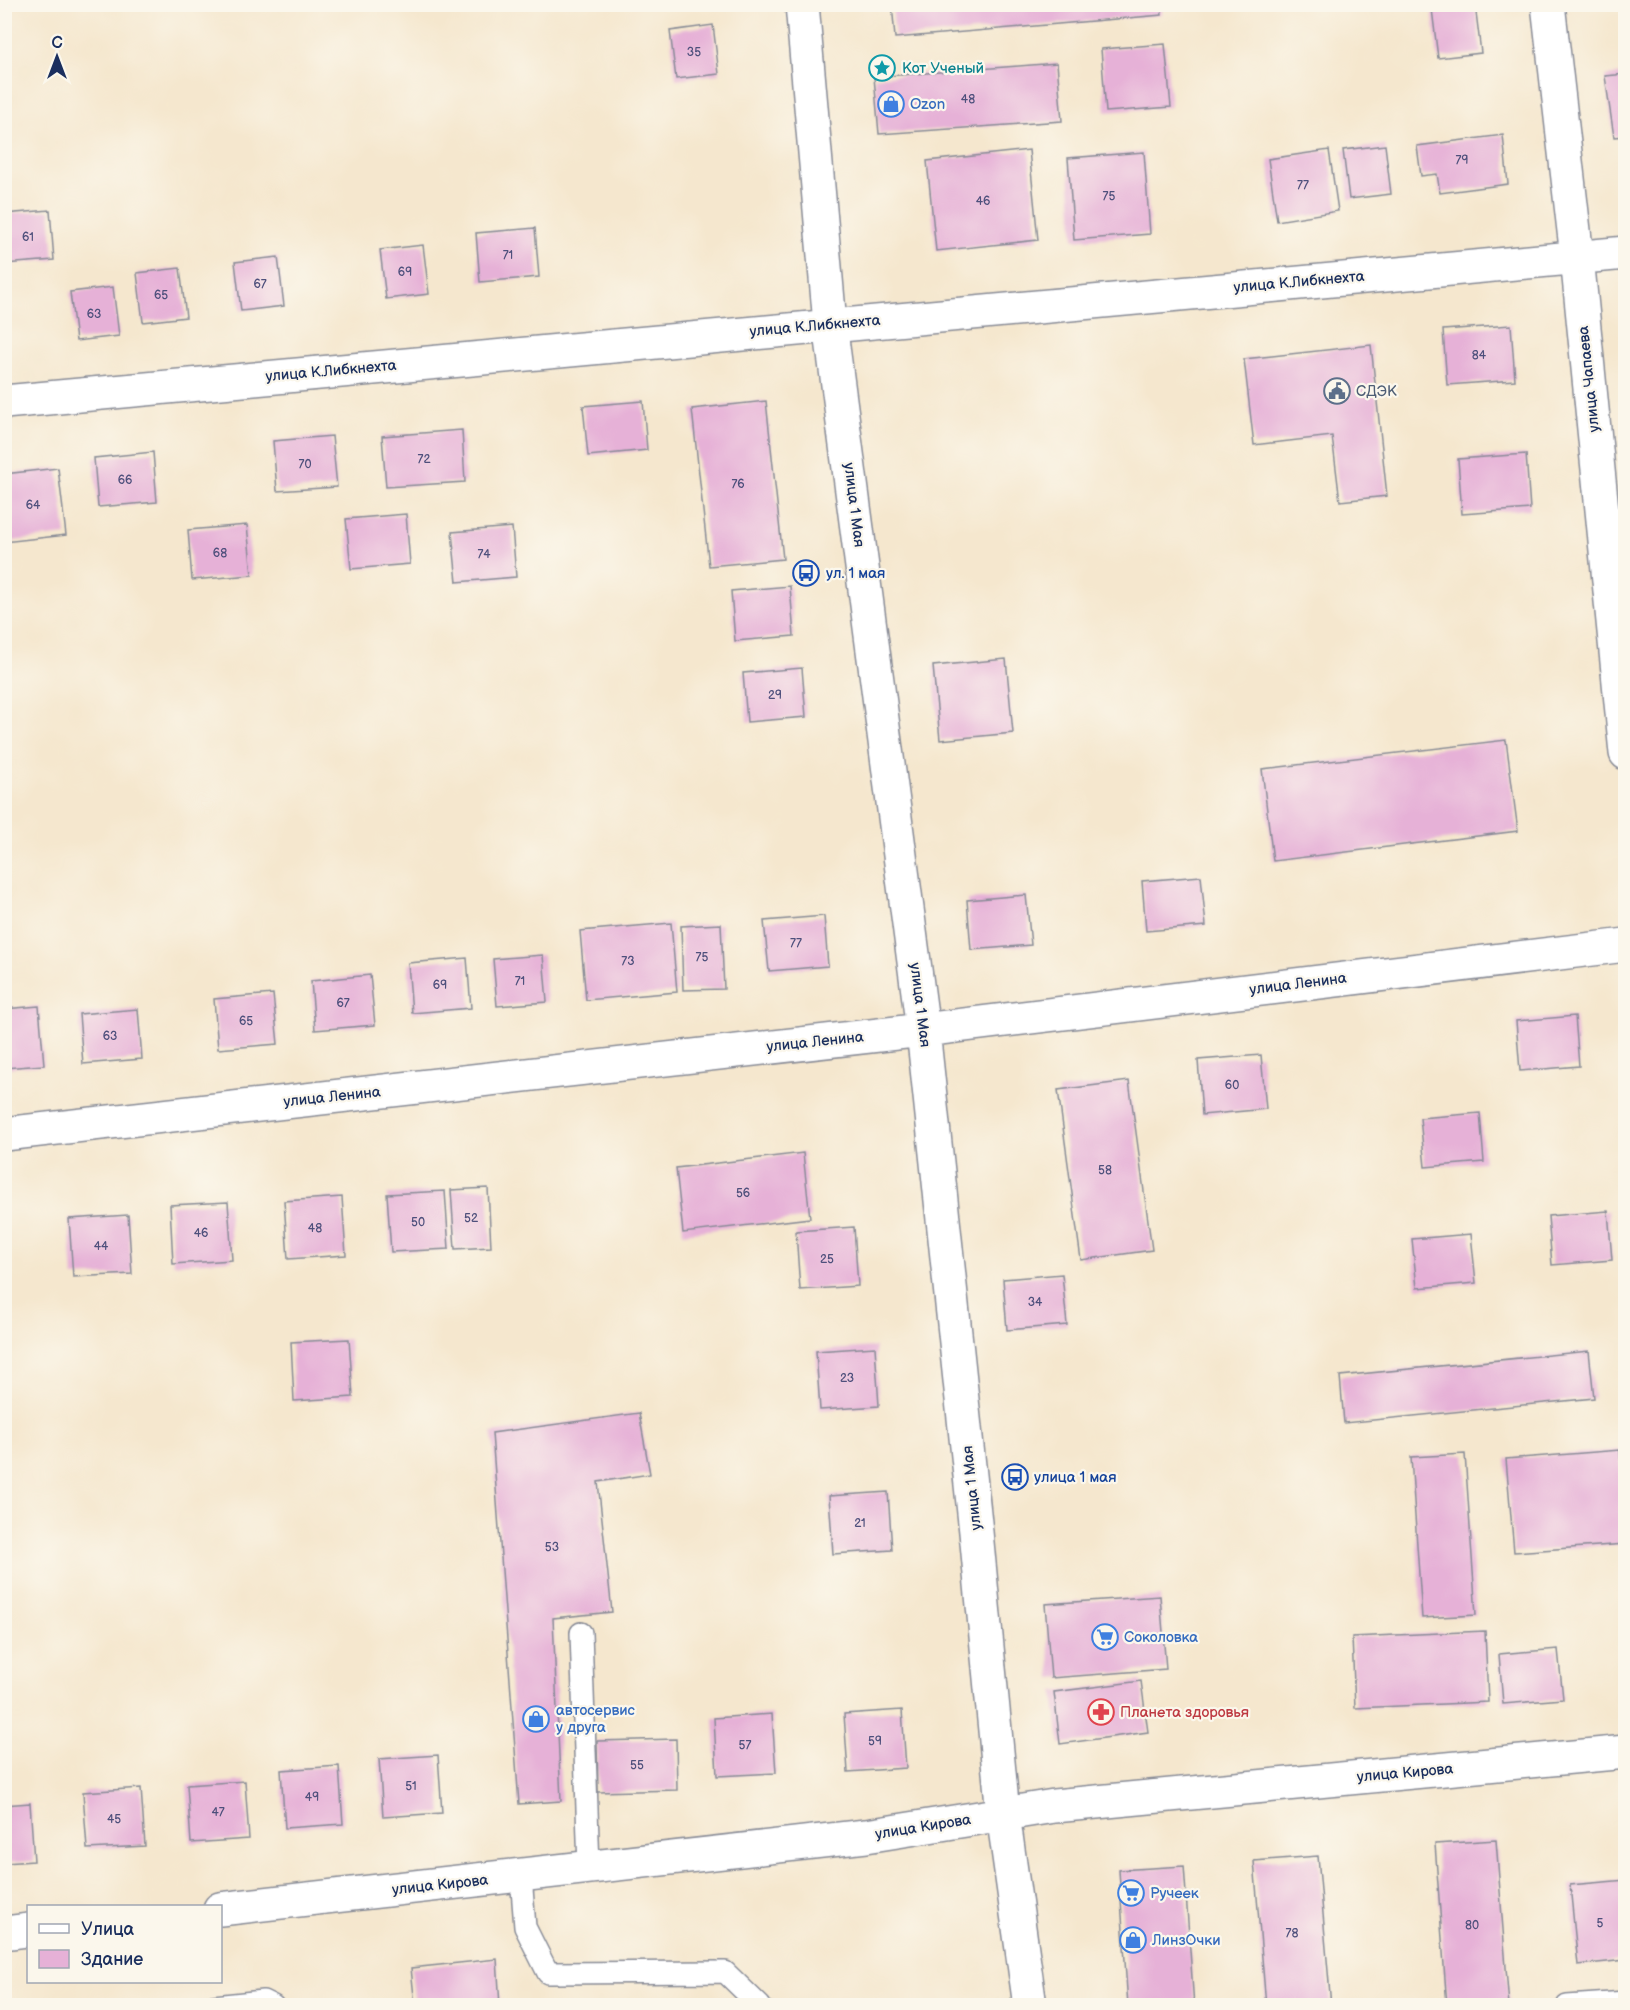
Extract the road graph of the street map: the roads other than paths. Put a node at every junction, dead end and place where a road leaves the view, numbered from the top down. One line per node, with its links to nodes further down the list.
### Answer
1 (802, 4): 5 (main road, улица 1 Мая)
2 (1548, 4): 4 (main road, улица Чапаева)
3 (1626, 253): 4 (main road, улица К.Либкнехта)
4 (1577, 257): 5 (main road, улица К.Либкнехта); 7 (main road, улица Чапаева)
5 (830, 324): 6 (main road, улица К.Либкнехта); 9 (main road, улица 1 Мая)
6 (4, 402)
7 (1626, 753)
8 (1626, 945): 9 (main road, улица Ленина)
9 (923, 1030): 10 (main road, улица Ленина); 13 (main road, улица 1 Мая)
10 (4, 1134)
11 (581, 1633): 14 (lane)
12 (1626, 1752): 13 (main road, улица Кирова)
13 (1003, 1814): 14 (main road, улица Кирова); 23 (main road, улица 1 Мая)
14 (589, 1868): 15 (main road, улица Кирова)
15 (521, 1876): 16 (main road, улица Кирова); 22 (lane)
16 (222, 1909)
17 (27, 1930): 18 (main road)
18 (4, 1933)
19 (1626, 2001): 24 (lane)
20 (214, 2006): 21 (lane)
21 (273, 2006)
22 (760, 2006)
23 (1030, 2006)
24 (1567, 2006)

